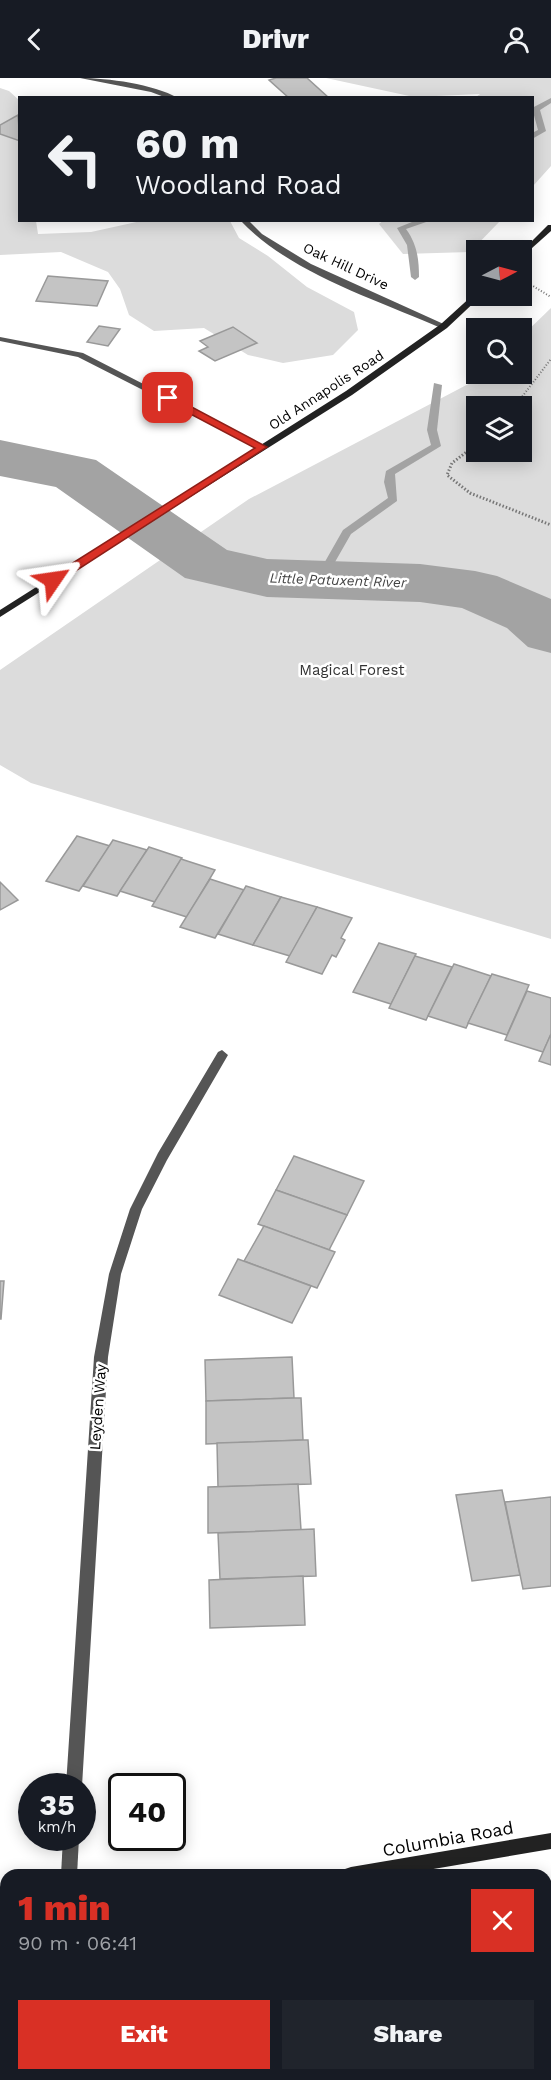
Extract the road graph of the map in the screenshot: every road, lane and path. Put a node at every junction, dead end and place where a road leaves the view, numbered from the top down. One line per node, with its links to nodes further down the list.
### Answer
1 (82, 78): 2 (street)
2 (170, 96)
3 (246, 222): 9 (street, Oak Hill Drive)
4 (551, 227): 5 (street)
5 (532, 245)
6 (532, 286): 7 (path)
7 (551, 297)
8 (466, 306): 9 (street, Old Annapolis Road)
9 (444, 326): 13 (street, Old Annapolis Road)
10 (0, 339): 13 (street)
11 (551, 359): 12 (path)
12 (523, 396)
13 (262, 447): 16 (street, Old Annapolis Road)
14 (466, 452): 15 (path)
15 (551, 525)
16 (0, 614)
17 (222, 1055): 18 (street, Leyden Way)
18 (75, 1773)
19 (551, 1841): 22 (street, Columbia Road)
20 (70, 1851): 21 (street)
21 (69, 1869)
22 (386, 1869)

